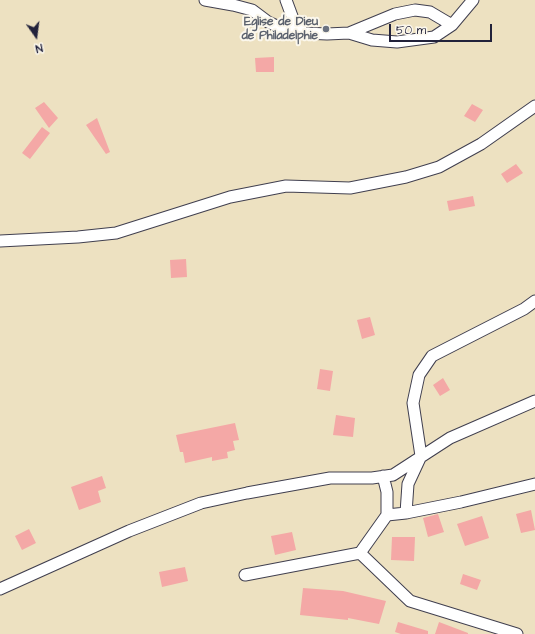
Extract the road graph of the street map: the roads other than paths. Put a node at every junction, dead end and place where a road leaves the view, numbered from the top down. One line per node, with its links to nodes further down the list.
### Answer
1 (205, 0): 5 (street)
2 (286, 0): 5 (street)
3 (473, 0): 4 (street)
4 (452, 25): 6 (street); 6 (street)
5 (296, 27): 6 (street)
6 (349, 33)
7 (535, 106): 8 (street)
8 (0, 241)
9 (535, 301): 11 (street)
10 (535, 401): 11 (street)
11 (421, 456): 12 (street); 14 (street)
12 (383, 476): 15 (street); 18 (street)
13 (535, 484): 14 (street)
14 (406, 513): 15 (street)
15 (387, 515): 16 (street)
16 (360, 553): 17 (street); 19 (street)
17 (245, 575)
18 (0, 589)
19 (517, 634)

